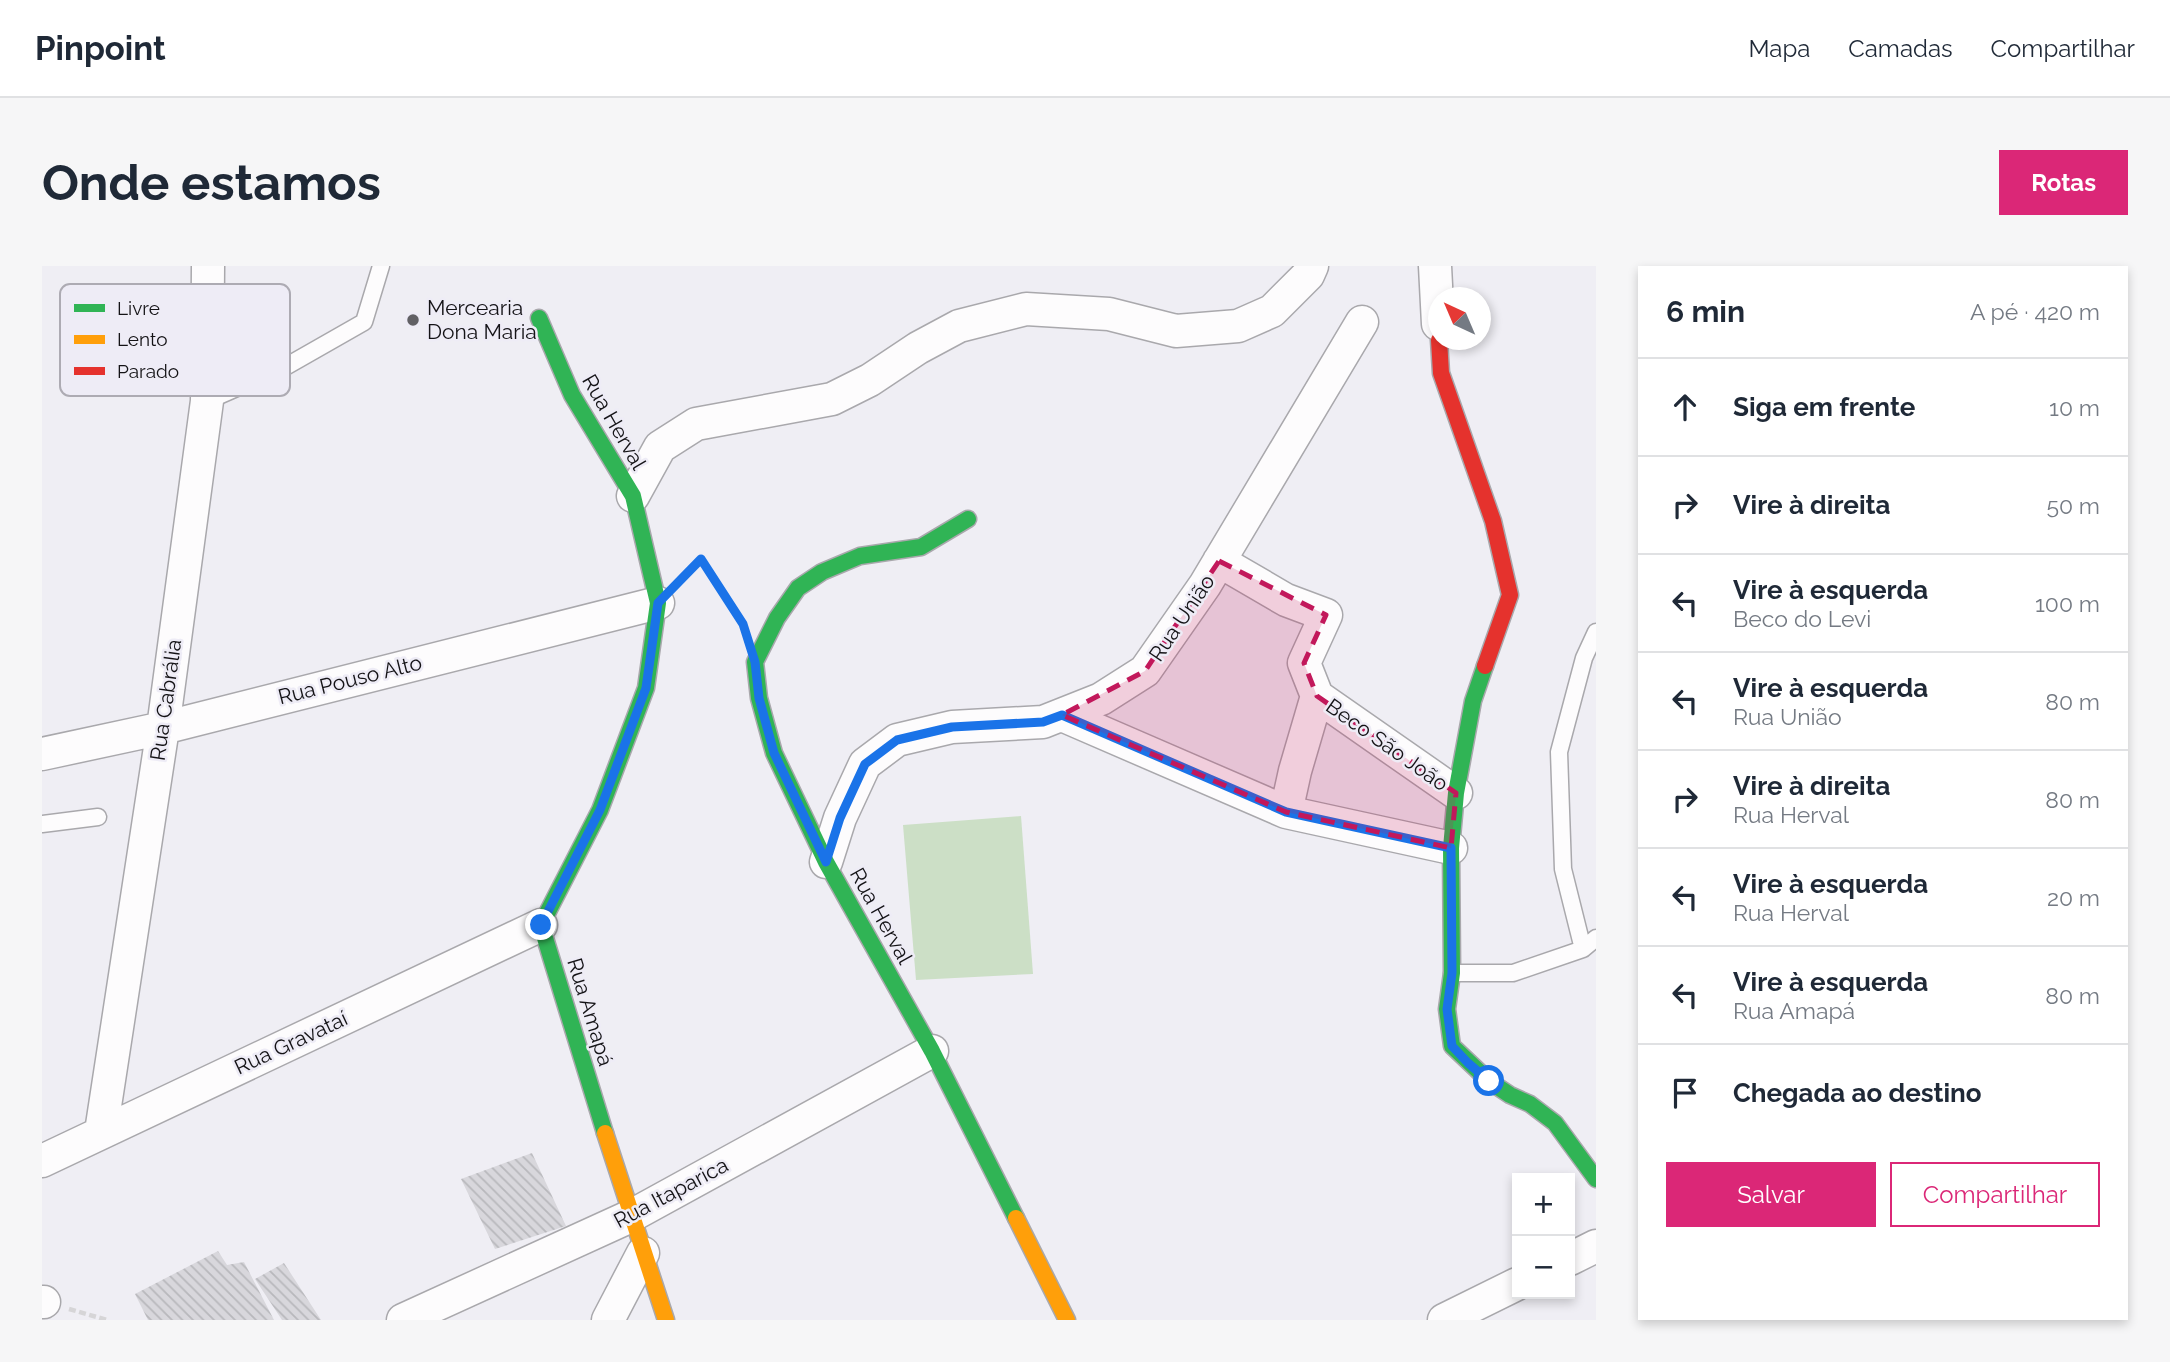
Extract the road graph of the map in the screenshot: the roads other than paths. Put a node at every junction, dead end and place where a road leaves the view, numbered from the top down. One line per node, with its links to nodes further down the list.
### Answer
1 (208, 266): 5 (street, Rua Cabrália)
2 (381, 266): 10 (lane)
3 (1312, 266): 14 (street)
4 (1435, 266): 6 (street)
5 (208, 284)
6 (1436, 287)
7 (539, 318): 14 (street, Rua Herval)
8 (1362, 322): 16 (street, Rua União)
9 (1440, 350): 23 (street)
10 (290, 364)
11 (207, 396): 13 (street, Rua Cabrália)
12 (218, 396): 13 (lane)
13 (207, 401): 21 (street, Rua Cabrália)
14 (633, 496): 17 (street, Rua Herval)
15 (968, 519): 28 (street, Rua Herval)
16 (1219, 561): 19 (street); 20 (street, Rua União)
17 (658, 603): 21 (street, Rua Pouso Alto); 29 (street)
18 (1596, 632): 30 (lane)
19 (1317, 696): 23 (street, Beco São João); 24 (street)
20 (1062, 715): 24 (street); 28 (street, Rua União)
21 (163, 728): 22 (street, Rua Pouso Alto); 33 (street, Rua Cabrália)
22 (42, 754)
23 (1456, 793): 27 (street)
24 (1286, 812): 27 (street)
25 (98, 817): 26 (lane)
26 (42, 824)
27 (1451, 848): 31 (street)
28 (826, 862): 32 (street, Rua Herval)
29 (541, 925): 33 (street, Rua Gravataí); 36 (street, Rua Amapá)
30 (1590, 944): 31 (lane)
31 (1452, 973): 35 (street)
32 (932, 1051): 36 (street, Rua Itaparica); 44 (street, Rua Herval)
33 (101, 1132): 34 (street, Rua Gravataí)
34 (42, 1161)
35 (1596, 1179)
36 (631, 1216): 38 (street, Rua Amapá); 41 (street, Rua Itaparica)
37 (1596, 1246): 39 (street)
38 (643, 1253): 42 (street); 43 (street, Rua Amapá)
39 (1575, 1256)
40 (1512, 1286): 45 (street)
41 (403, 1320)
42 (608, 1320)
43 (666, 1320)
44 (1067, 1320)
45 (1444, 1320)

